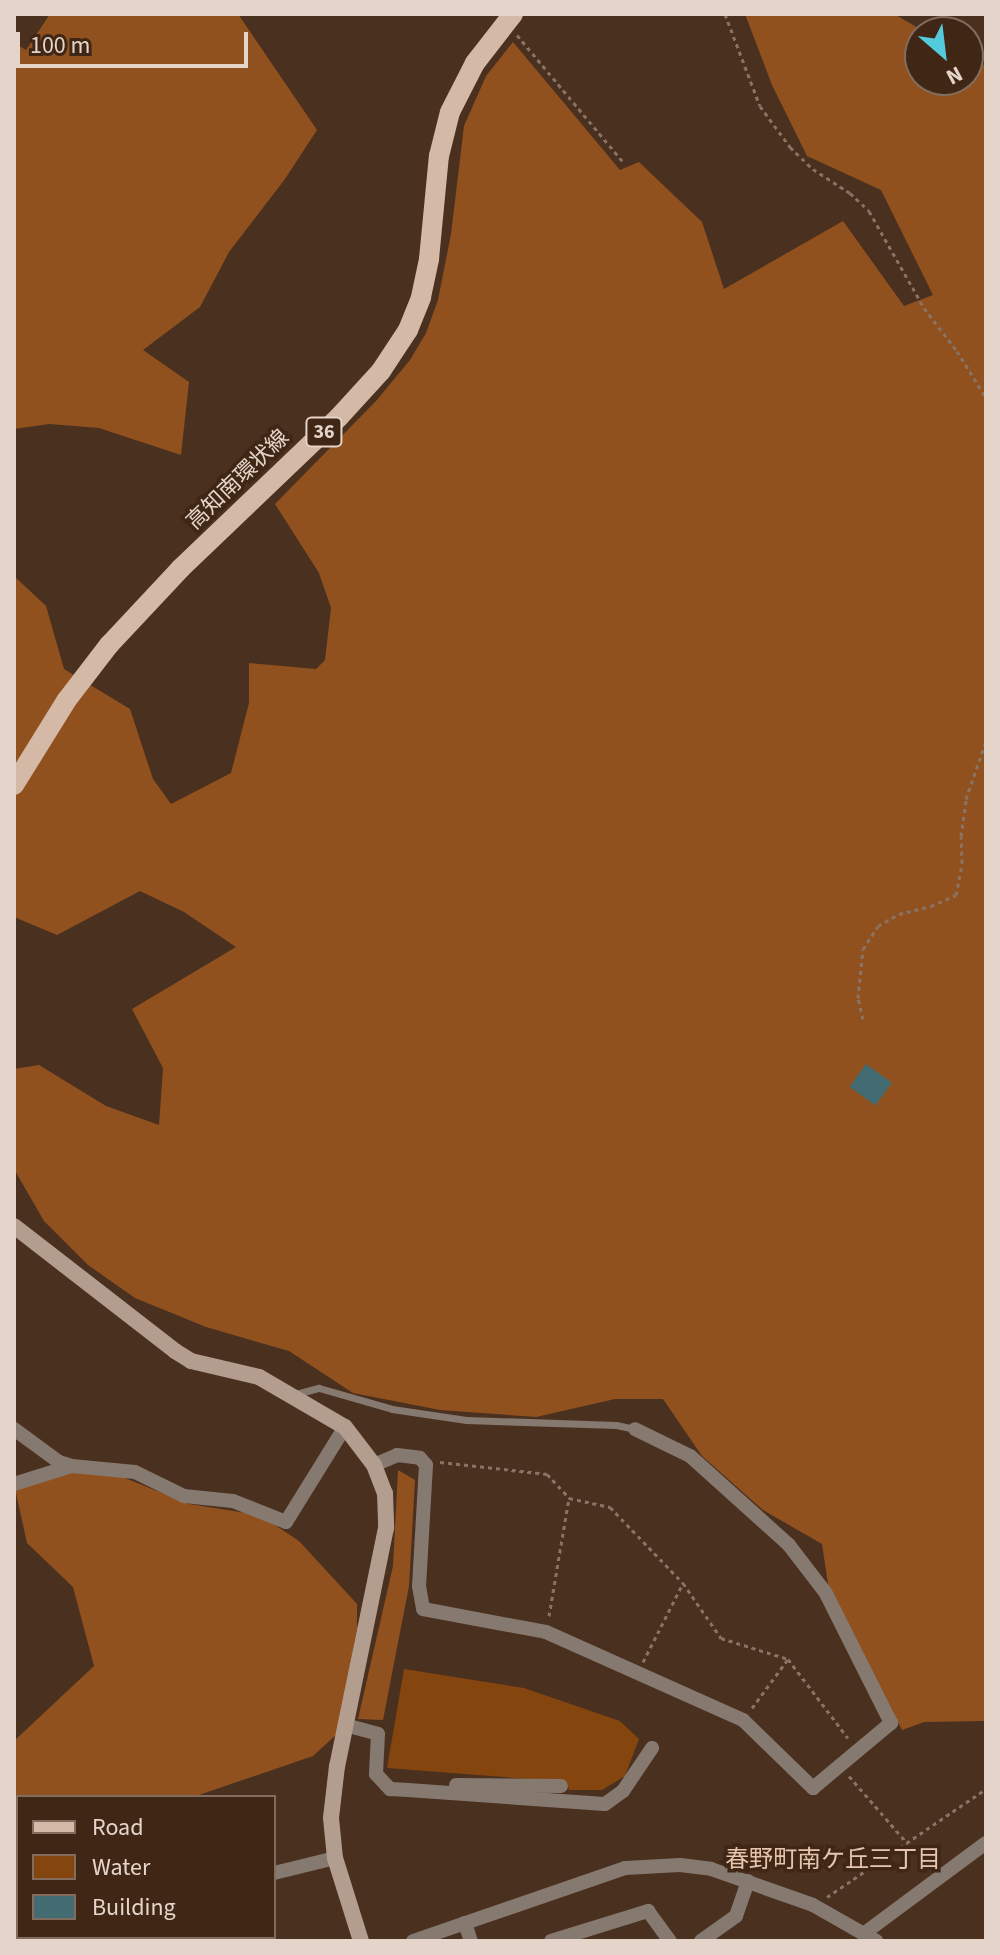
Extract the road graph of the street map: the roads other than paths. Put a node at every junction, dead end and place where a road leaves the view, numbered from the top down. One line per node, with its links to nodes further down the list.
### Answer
1 (510, 18): 2 (main road, 高知南環状線 / 36)
2 (14, 785)
3 (14, 1226): 4 (street)
4 (290, 1396): 5 (street); 7 (lane)
5 (345, 1427): 8 (street); 9 (street)
6 (14, 1429): 9 (street)
7 (635, 1429): 8 (street)
8 (374, 1465): 11 (street)
9 (72, 1466): 10 (street)
10 (14, 1484)
11 (345, 1725): 14 (street); 16 (street)
12 (652, 1748): 14 (street)
13 (561, 1786): 14 (street)
14 (408, 1790)
15 (986, 1843): 20 (street)
16 (335, 1858): 17 (street); 21 (street)
17 (276, 1873)
18 (748, 1881): 19 (street); 20 (street); 26 (street)
19 (465, 1923): 22 (street); 23 (street)
20 (871, 1937)
21 (361, 1941)
22 (413, 1941)
23 (471, 1941)
24 (551, 1941): 25 (street)
25 (670, 1941)
26 (701, 1941)

